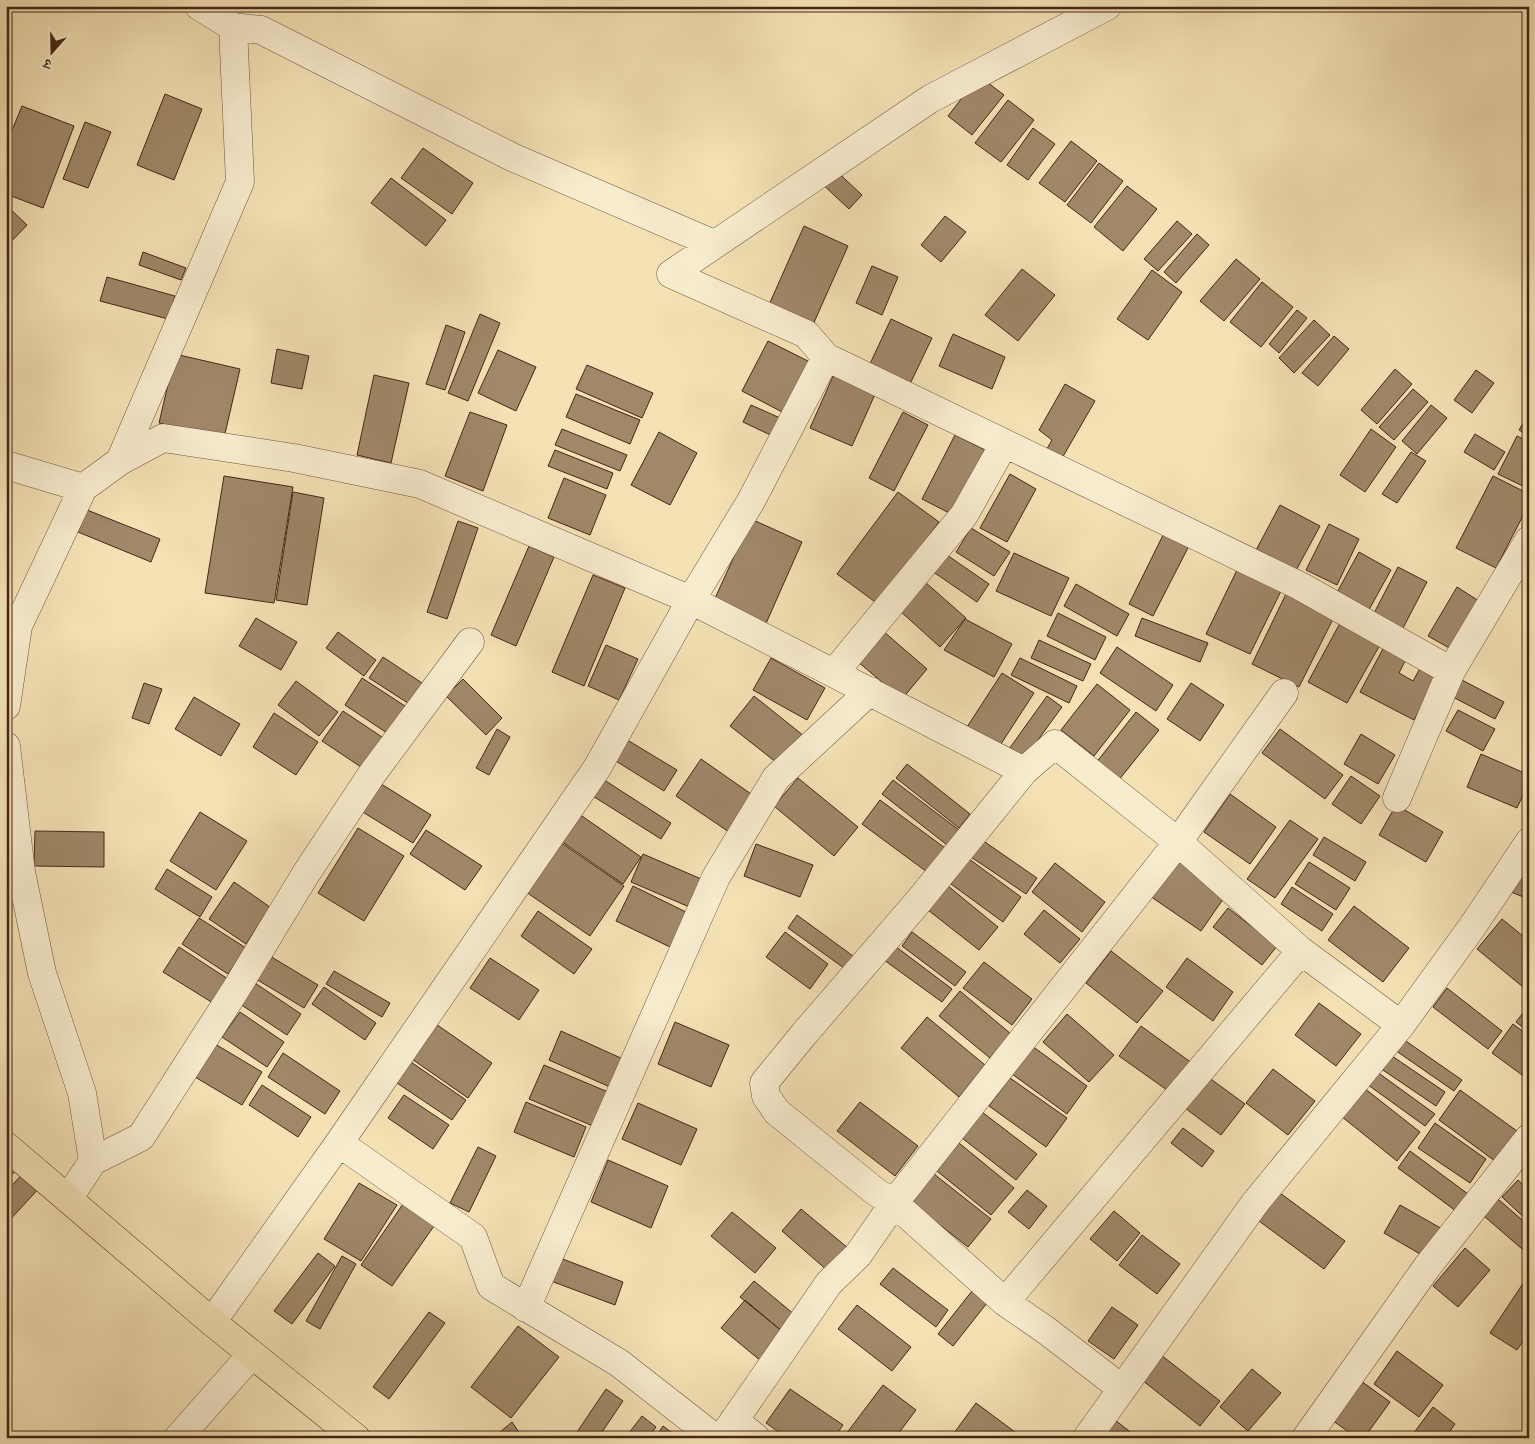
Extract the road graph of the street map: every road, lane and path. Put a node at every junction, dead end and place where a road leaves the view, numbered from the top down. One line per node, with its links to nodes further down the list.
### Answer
1 (199, 6): 3 (street)
2 (1107, 6): 4 (street)
3 (233, 27): 4 (street); 7 (street)
4 (714, 244): 5 (street)
5 (826, 357): 6 (street); 11 (street)
6 (1004, 444): 14 (street); 15 (street)
7 (120, 461): 9 (street); 11 (street)
8 (6, 466): 9 (street)
9 (83, 488): 12 (street)
10 (1529, 540): 14 (street)
11 (691, 600): 15 (street); 27 (street)
12 (12, 625): 18 (street)
13 (470, 642): 29 (street)
14 (1451, 671): 21 (street)
15 (834, 673): 16 (street)
16 (870, 691): 20 (street); 33 (street)
17 (1284, 693): 22 (street)
18 (6, 706)
19 (6, 746): 29 (street)
20 (1024, 771): 22 (street); 31 (street)
21 (1397, 798)
22 (1178, 842): 24 (street); 31 (street)
23 (1529, 842): 25 (street)
24 (1301, 951): 25 (street); 32 (street)
25 (1401, 1025): 36 (street)
26 (1529, 1138): 42 (street)
27 (339, 1143): 33 (street); 34 (street)
28 (6, 1146): 30 (main road)
29 (93, 1161): 30 (street)
30 (68, 1199): 34 (main road)
31 (894, 1203): 32 (street); 37 (street)
32 (1005, 1302): 36 (street)
33 (526, 1308): 37 (street)
34 (212, 1322): 35 (main road)
35 (252, 1354): 38 (street); 39 (main road)
36 (1121, 1388): 41 (street)
37 (724, 1432): 40 (street)
38 (178, 1438)
39 (356, 1438)
40 (756, 1438)
41 (1086, 1438)
42 (1306, 1438)

